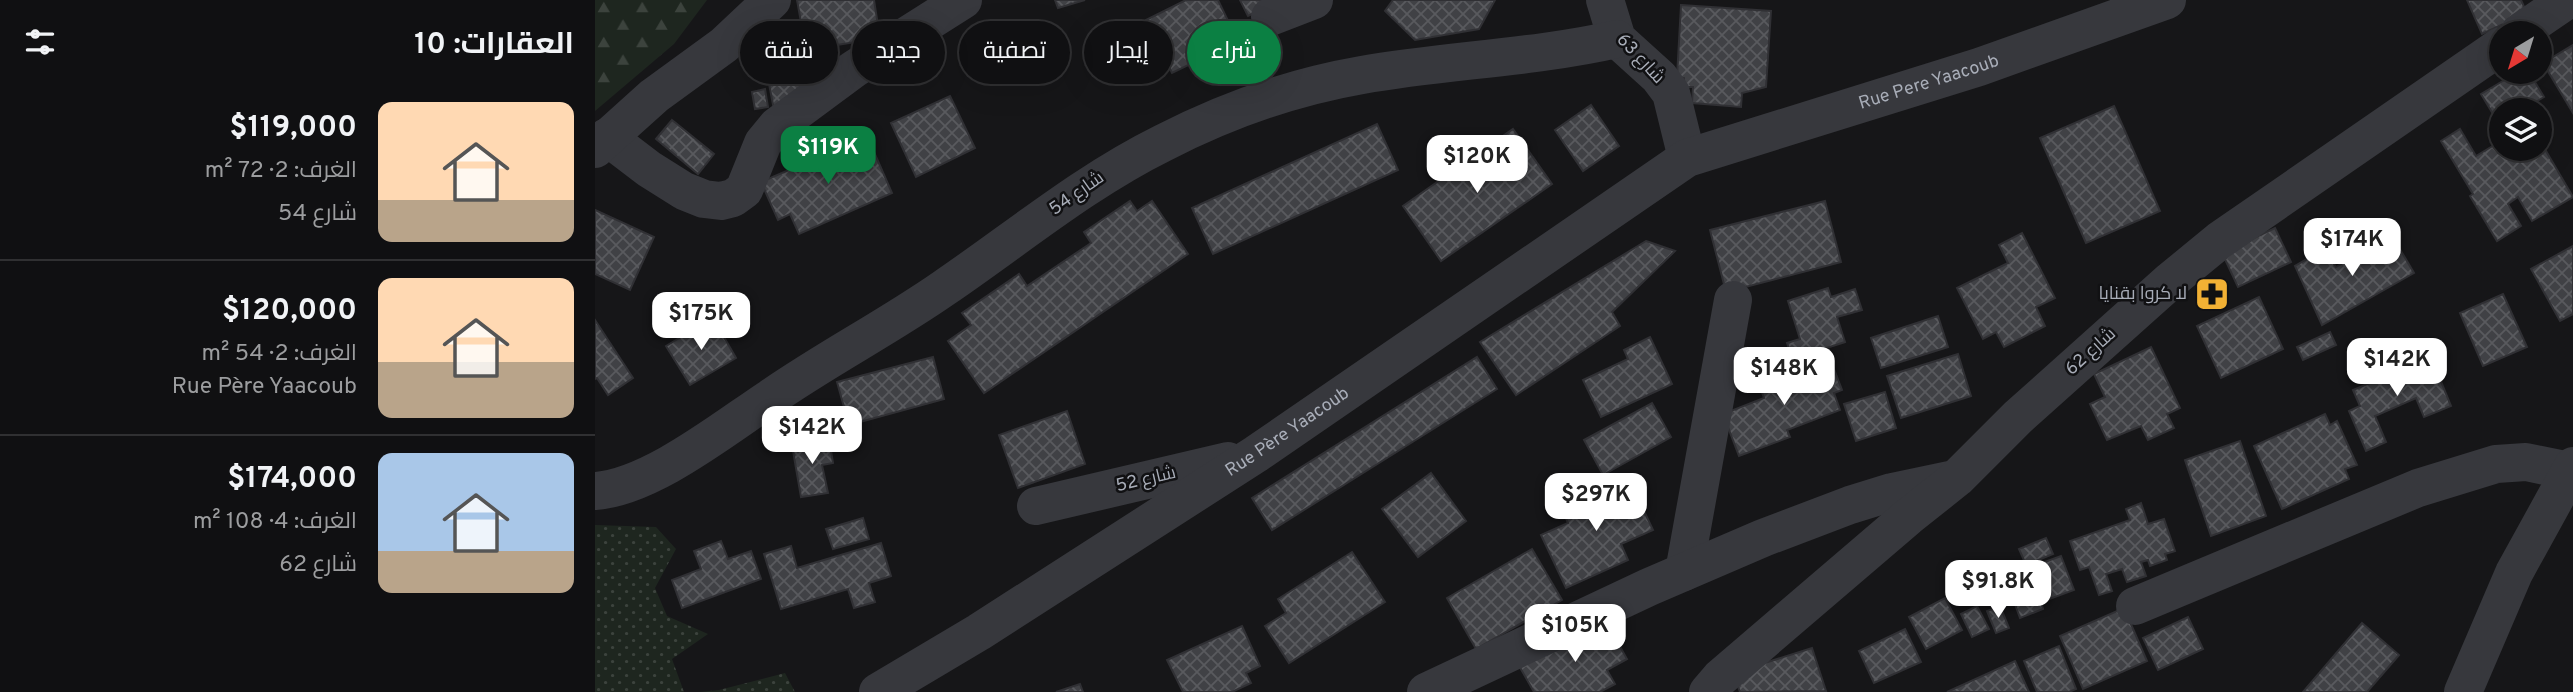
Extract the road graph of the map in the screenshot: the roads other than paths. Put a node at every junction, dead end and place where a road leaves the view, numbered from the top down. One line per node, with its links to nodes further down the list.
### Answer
1 (772, 0): 11 (street)
2 (963, 0): 11 (street)
3 (1314, 0): 7 (street)
4 (1605, 0): 9 (street, شارع 63)
5 (2167, 0): 12 (street, Rue Pere Yaacoub)
6 (2567, 0): 8 (street)
7 (1270, 16)
8 (2536, 21)
9 (1617, 39): 12 (street, شارع 63); 17 (street, شارع 54)
10 (2489, 54): 16 (street, شارع 62)
11 (601, 143)
12 (1688, 158): 14 (street, Rue Père Yaacoub)
13 (1733, 300): 19 (street)
14 (1256, 454): 18 (street, شارع 52); 21 (street, Rue Père Yaacoub)
15 (2571, 469): 20 (street); 24 (street)
16 (1957, 478): 19 (street); 23 (street, شارع 62)
17 (595, 491)
18 (1036, 506)
19 (1684, 572): 22 (street)
20 (2135, 606)
21 (878, 692)
22 (1426, 692)
23 (1708, 692)
24 (2463, 692)

